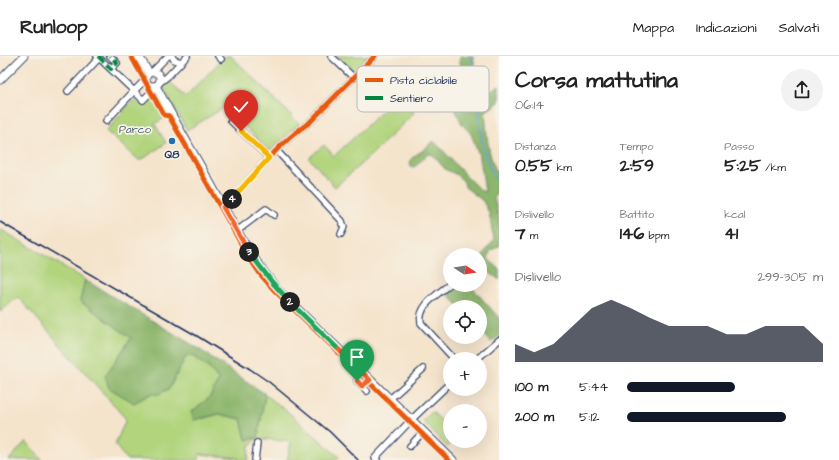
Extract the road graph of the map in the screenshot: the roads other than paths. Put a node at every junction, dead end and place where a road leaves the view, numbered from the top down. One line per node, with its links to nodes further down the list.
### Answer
1 (24, 56): 15 (main road)
2 (110, 56): 9 (street)
3 (139, 56): 12 (main road)
4 (168, 56): 12 (street)
5 (172, 56): 10 (street)
6 (187, 56): 10 (street)
7 (331, 56): 14 (street)
8 (375, 56): 11 (street)
9 (98, 57): 17 (street); 18 (street)
10 (181, 62): 16 (street)
11 (365, 66)
12 (149, 74): 16 (main road); 16 (main road); 18 (street)
13 (357, 75): 14 (street)
14 (354, 78): 21 (street)
15 (0, 80)
16 (156, 85): 18 (street); 23 (main road)
17 (68, 91)
18 (134, 91): 19 (street)
19 (106, 121)
20 (231, 121): 22 (street)
21 (277, 151): 22 (street); 26 (street)
22 (269, 158): 23 (street)
23 (223, 207): 25 (main road)
24 (274, 215): 25 (street)
25 (239, 230): 32 (main road)
26 (341, 234)
27 (443, 290): 29 (street)
28 (498, 343): 30 (street)
29 (448, 352)
30 (486, 352)
31 (423, 369): 35 (street)
32 (370, 380): 33 (street); 35 (main road)
33 (357, 381)
34 (443, 390): 36 (street)
35 (390, 399): 36 (main road)
36 (411, 420): 37 (main road); 40 (street)
37 (423, 432): 39 (street); 42 (main road)
38 (257, 443): 41 (street)
39 (410, 446)
40 (375, 459)
41 (255, 460)
42 (453, 460)

